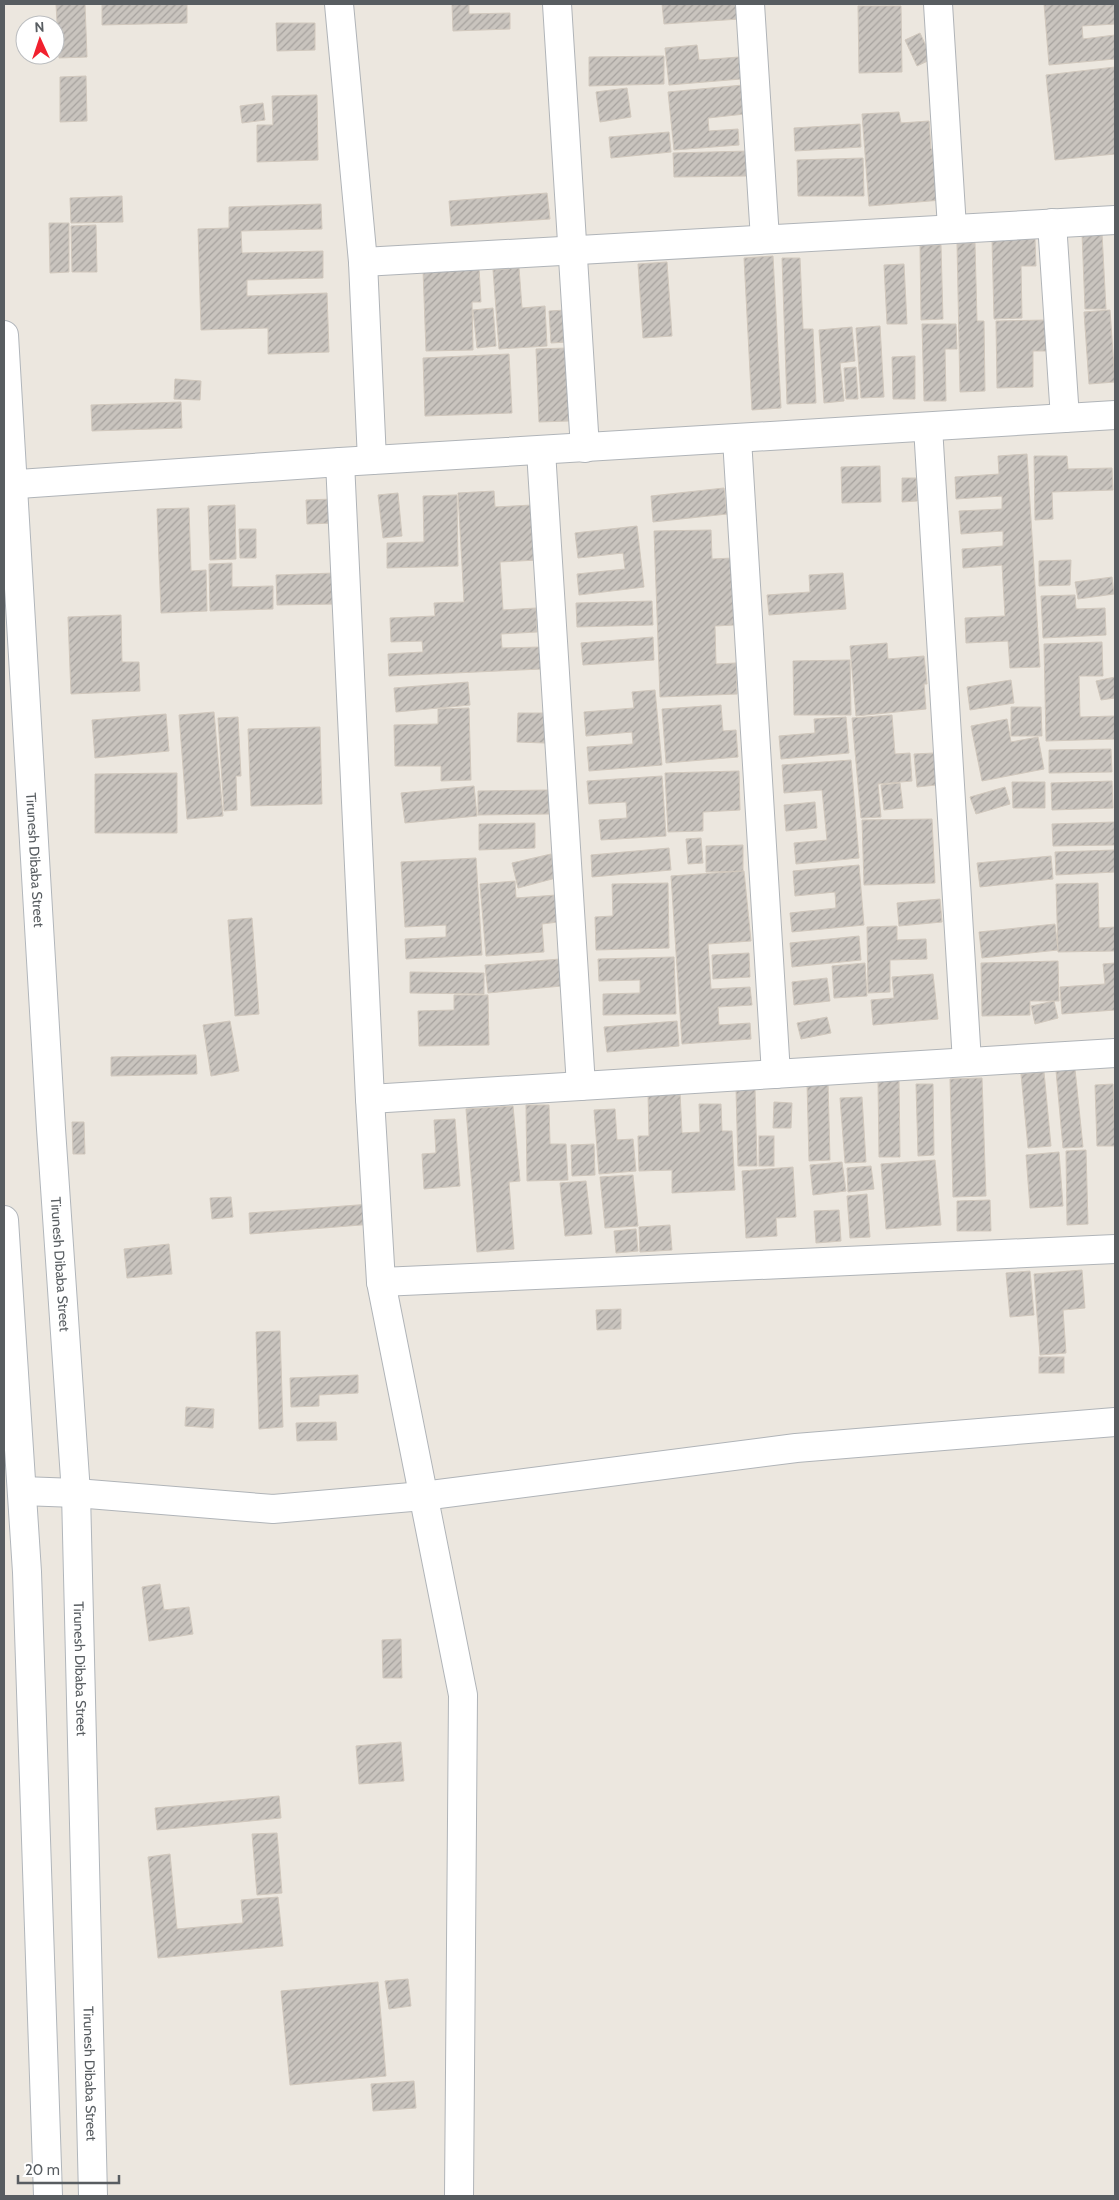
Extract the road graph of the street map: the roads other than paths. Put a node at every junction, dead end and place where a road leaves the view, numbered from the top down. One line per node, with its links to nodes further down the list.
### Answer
1 (339, 4): 10 (street)
2 (558, 4): 9 (street)
3 (750, 4): 8 (street)
4 (938, 4): 7 (street)
5 (1115, 220): 6 (street)
6 (1052, 223): 7 (street); 13 (street)
7 (952, 228): 8 (street)
8 (765, 239): 9 (street)
9 (573, 249): 10 (street); 16 (street)
10 (362, 262): 18 (street)
11 (4, 334): 20 (street, Tirunesh Dibaba Street)
12 (1115, 415): 13 (street)
13 (1066, 418): 14 (street)
14 (928, 427): 15 (street); 22 (street)
15 (737, 439): 16 (street); 23 (street)
16 (585, 448): 17 (street)
17 (541, 451): 18 (street); 24 (street)
18 (372, 460): 19 (street)
19 (340, 462): 20 (street); 25 (street)
20 (8, 484): 32 (street, Tirunesh Dibaba Street)
21 (1115, 1053): 22 (street)
22 (967, 1062): 23 (street)
23 (776, 1074): 24 (street)
24 (581, 1086): 25 (street)
25 (370, 1099): 28 (street)
26 (4, 1220): 30 (street)
27 (1115, 1249): 28 (street)
28 (381, 1282): 33 (street)
29 (1115, 1422): 33 (street)
30 (12, 1448): 31 (street)
31 (22, 1491): 32 (street); 34 (street)
32 (76, 1493): 33 (street); 35 (street, Tirunesh Dibaba Street)
33 (423, 1496): 36 (street)
34 (48, 2196)
35 (93, 2196)
36 (460, 2196)

